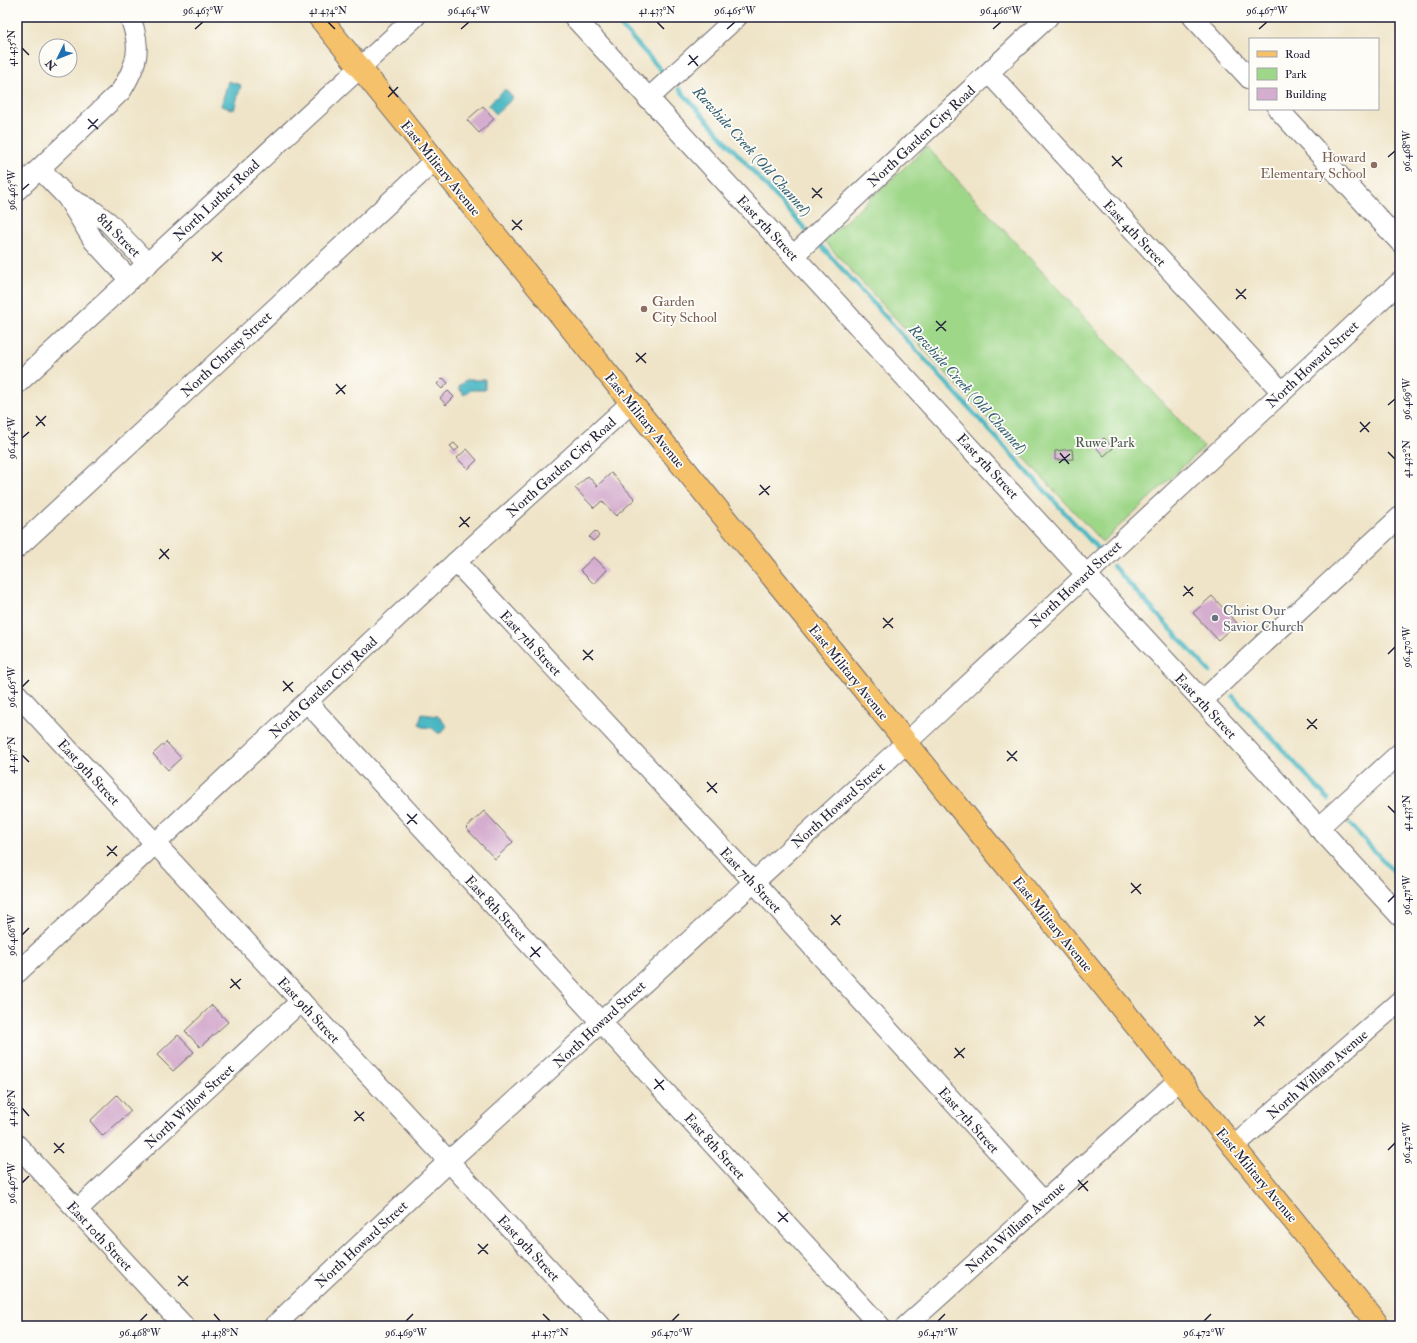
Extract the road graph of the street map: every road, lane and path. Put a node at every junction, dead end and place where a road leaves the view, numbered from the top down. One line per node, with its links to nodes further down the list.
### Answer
1 (130, 17): 14 (street)
2 (320, 17): 8 (main road, East Military Avenue)
3 (415, 17): 8 (street, North Luther Road)
4 (574, 17): 11 (street, East 5th Street)
5 (737, 17): 11 (street)
6 (1048, 17): 9 (street, North Garden City Road)
7 (1193, 17): 10 (street)
8 (360, 66): 13 (main road, East Military Avenue); 19 (street, North Luther Road)
9 (989, 73): 18 (street, North Garden City Road); 23 (street, East 4th Street)
10 (1249, 78)
11 (648, 99): 18 (street, East 5th Street)
12 (1279, 110): 17 (street)
13 (435, 160): 24 (main road, East Military Avenue); 26 (street, North Christy Street)
14 (40, 168): 15 (street); 16 (street, 8th Street)
15 (17, 190)
16 (67, 197): 19 (street, 8th Street); 20 (street, 8th Street)
17 (1400, 242)
18 (794, 255): 28 (street, East 5th Street)
19 (148, 264): 20 (street, North Luther Road)
20 (130, 280): 22 (street, North Luther Road)
21 (1400, 282): 23 (street, North Howard Street)
22 (17, 384)
23 (1282, 392): 28 (street, North Howard Street)
24 (631, 403): 27 (street, North Garden City Road); 32 (main road, East Military Avenue)
25 (1400, 517): 30 (street)
26 (17, 548)
27 (456, 562): 31 (street, North Garden City Road); 36 (street, East 7th Street)
28 (1087, 574): 30 (street, East 5th Street); 32 (street, North Howard Street)
29 (17, 694): 35 (street, East 9th Street)
30 (1202, 701): 34 (street, East 5th Street)
31 (306, 702): 35 (street, North Garden City Road); 41 (street, East 8th Street)
32 (906, 743): 36 (street, North Howard Street); 42 (main road, East Military Avenue)
33 (1400, 753): 34 (street)
34 (1318, 828): 37 (street, East 5th Street)
35 (155, 843): 38 (street, North Garden City Road); 39 (street, East 9th Street)
36 (754, 882): 41 (street, North Howard Street); 46 (street, East 7th Street)
37 (1400, 916)
38 (17, 973)
39 (301, 1001): 45 (street, East 9th Street); 47 (street, North Willow Street)
40 (1400, 1001): 44 (street, North William Avenue)
41 (602, 1022): 45 (street, North Howard Street); 51 (street, East 8th Street)
42 (1179, 1080): 44 (main road, East Military Avenue); 46 (street, North William Avenue)
43 (17, 1145): 47 (street, East 10th Street)
44 (1233, 1147): 53 (main road, East Military Avenue)
45 (449, 1161): 48 (street, East 9th Street); 50 (street, North Howard Street)
46 (1043, 1201): 52 (street, North William Avenue)
47 (77, 1210): 49 (street, East 10th Street)
48 (595, 1324)
49 (184, 1326)
50 (274, 1326)
51 (880, 1326)
52 (906, 1326)
53 (1379, 1326)

